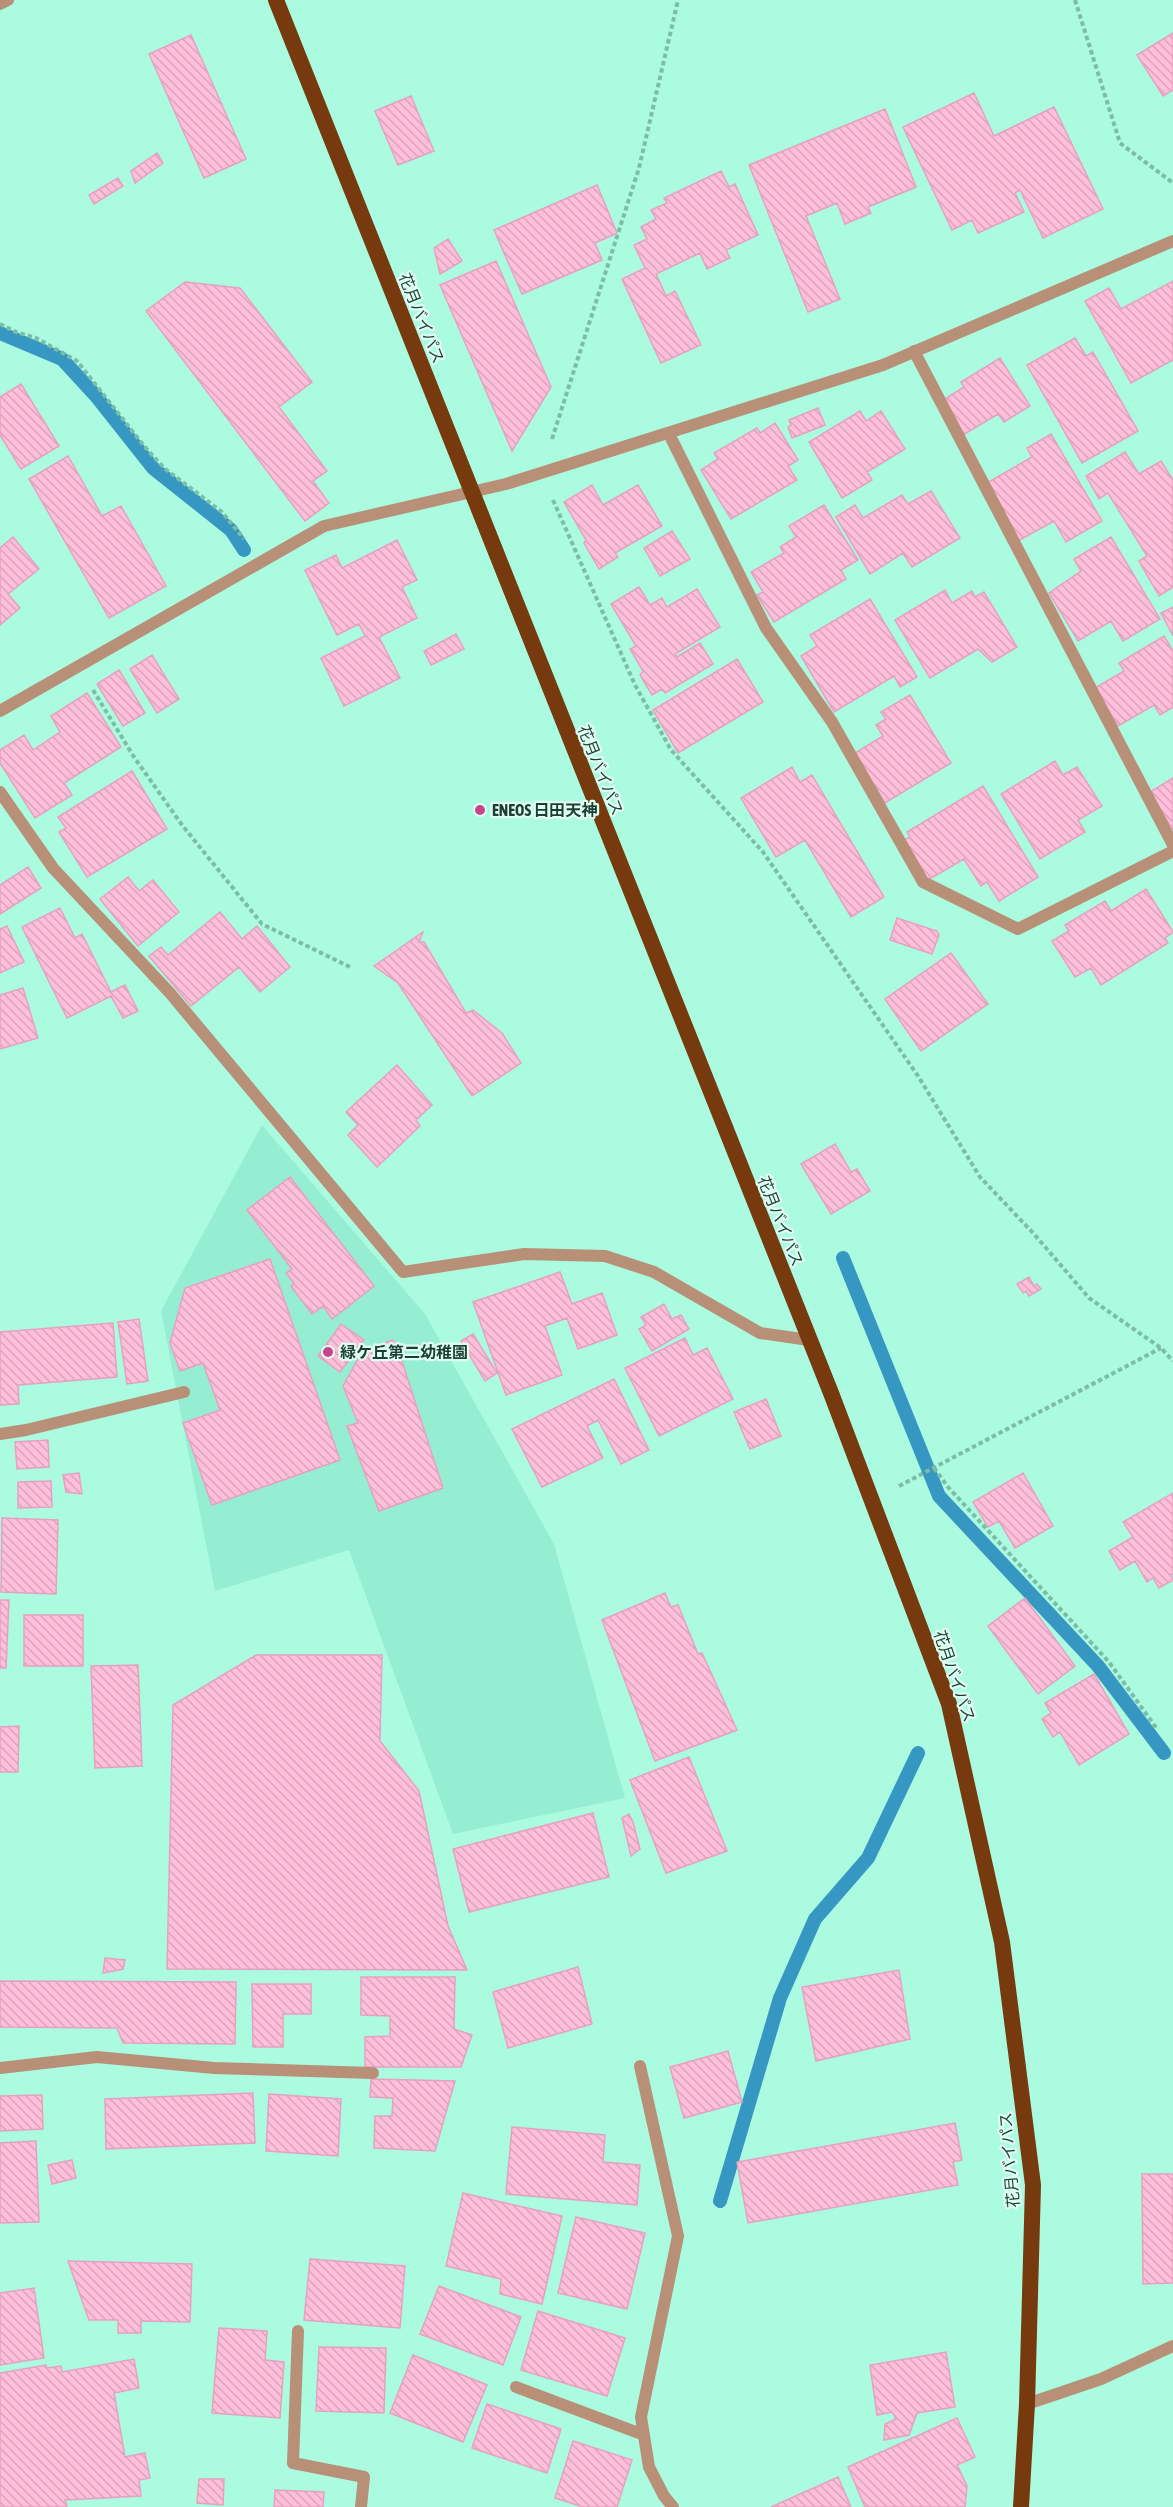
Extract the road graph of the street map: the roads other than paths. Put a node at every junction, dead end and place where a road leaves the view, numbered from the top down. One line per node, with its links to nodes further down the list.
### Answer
1 (8, 0): 3 (street)
2 (276, 0): 7 (highway, 花月バイパス)
3 (0, 4)
4 (1173, 242): 5 (street)
5 (914, 351): 6 (street); 10 (street)
6 (669, 434): 7 (street); 11 (street)
7 (472, 494): 8 (street); 12 (highway, 花月バイパス)
8 (0, 711)
9 (0, 792): 12 (street)
10 (1173, 845)
11 (1173, 851)
12 (809, 1340): 21 (highway, 花月バイパス)
13 (184, 1392): 14 (street)
14 (0, 1434)
15 (640, 2066): 22 (street)
16 (0, 2068): 17 (street)
17 (373, 2073)
18 (298, 2331): 23 (street)
19 (1173, 2346): 21 (street)
20 (516, 2387): 22 (street)
21 (1027, 2404): 25 (highway, 花月バイパス)
22 (644, 2435): 24 (street)
23 (361, 2507)
24 (673, 2507)
25 (1021, 2507)

